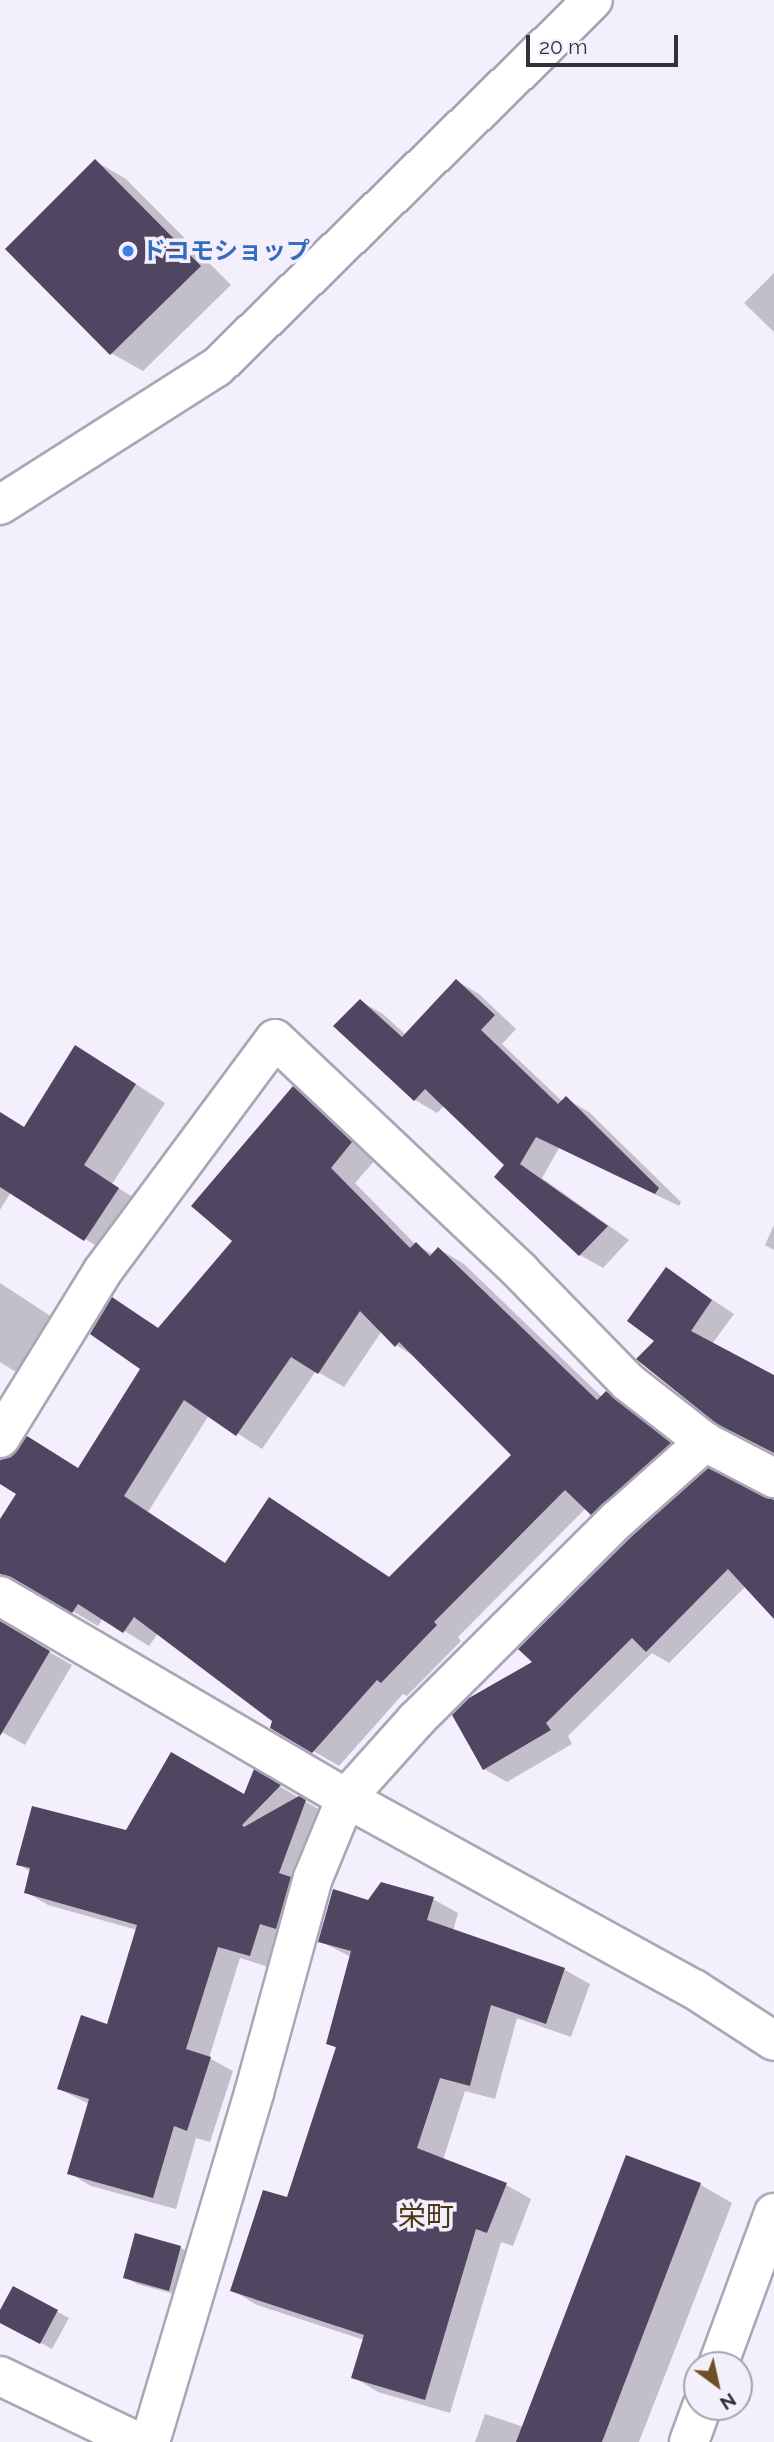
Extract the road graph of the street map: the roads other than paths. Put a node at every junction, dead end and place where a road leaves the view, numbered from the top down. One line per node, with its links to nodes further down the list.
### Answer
1 (593, 0): 2 (street)
2 (6, 500)
3 (0, 1438): 4 (street)
4 (705, 1441): 5 (street); 7 (street)
5 (774, 1478)
6 (0, 1596): 7 (street)
7 (346, 1798): 8 (street); 14 (street)
8 (774, 2041)
9 (774, 2213): 10 (street)
10 (723, 2351)
11 (0, 2375): 13 (street)
12 (697, 2421): 15 (street)
13 (138, 2442)
14 (150, 2442)
15 (689, 2442)

